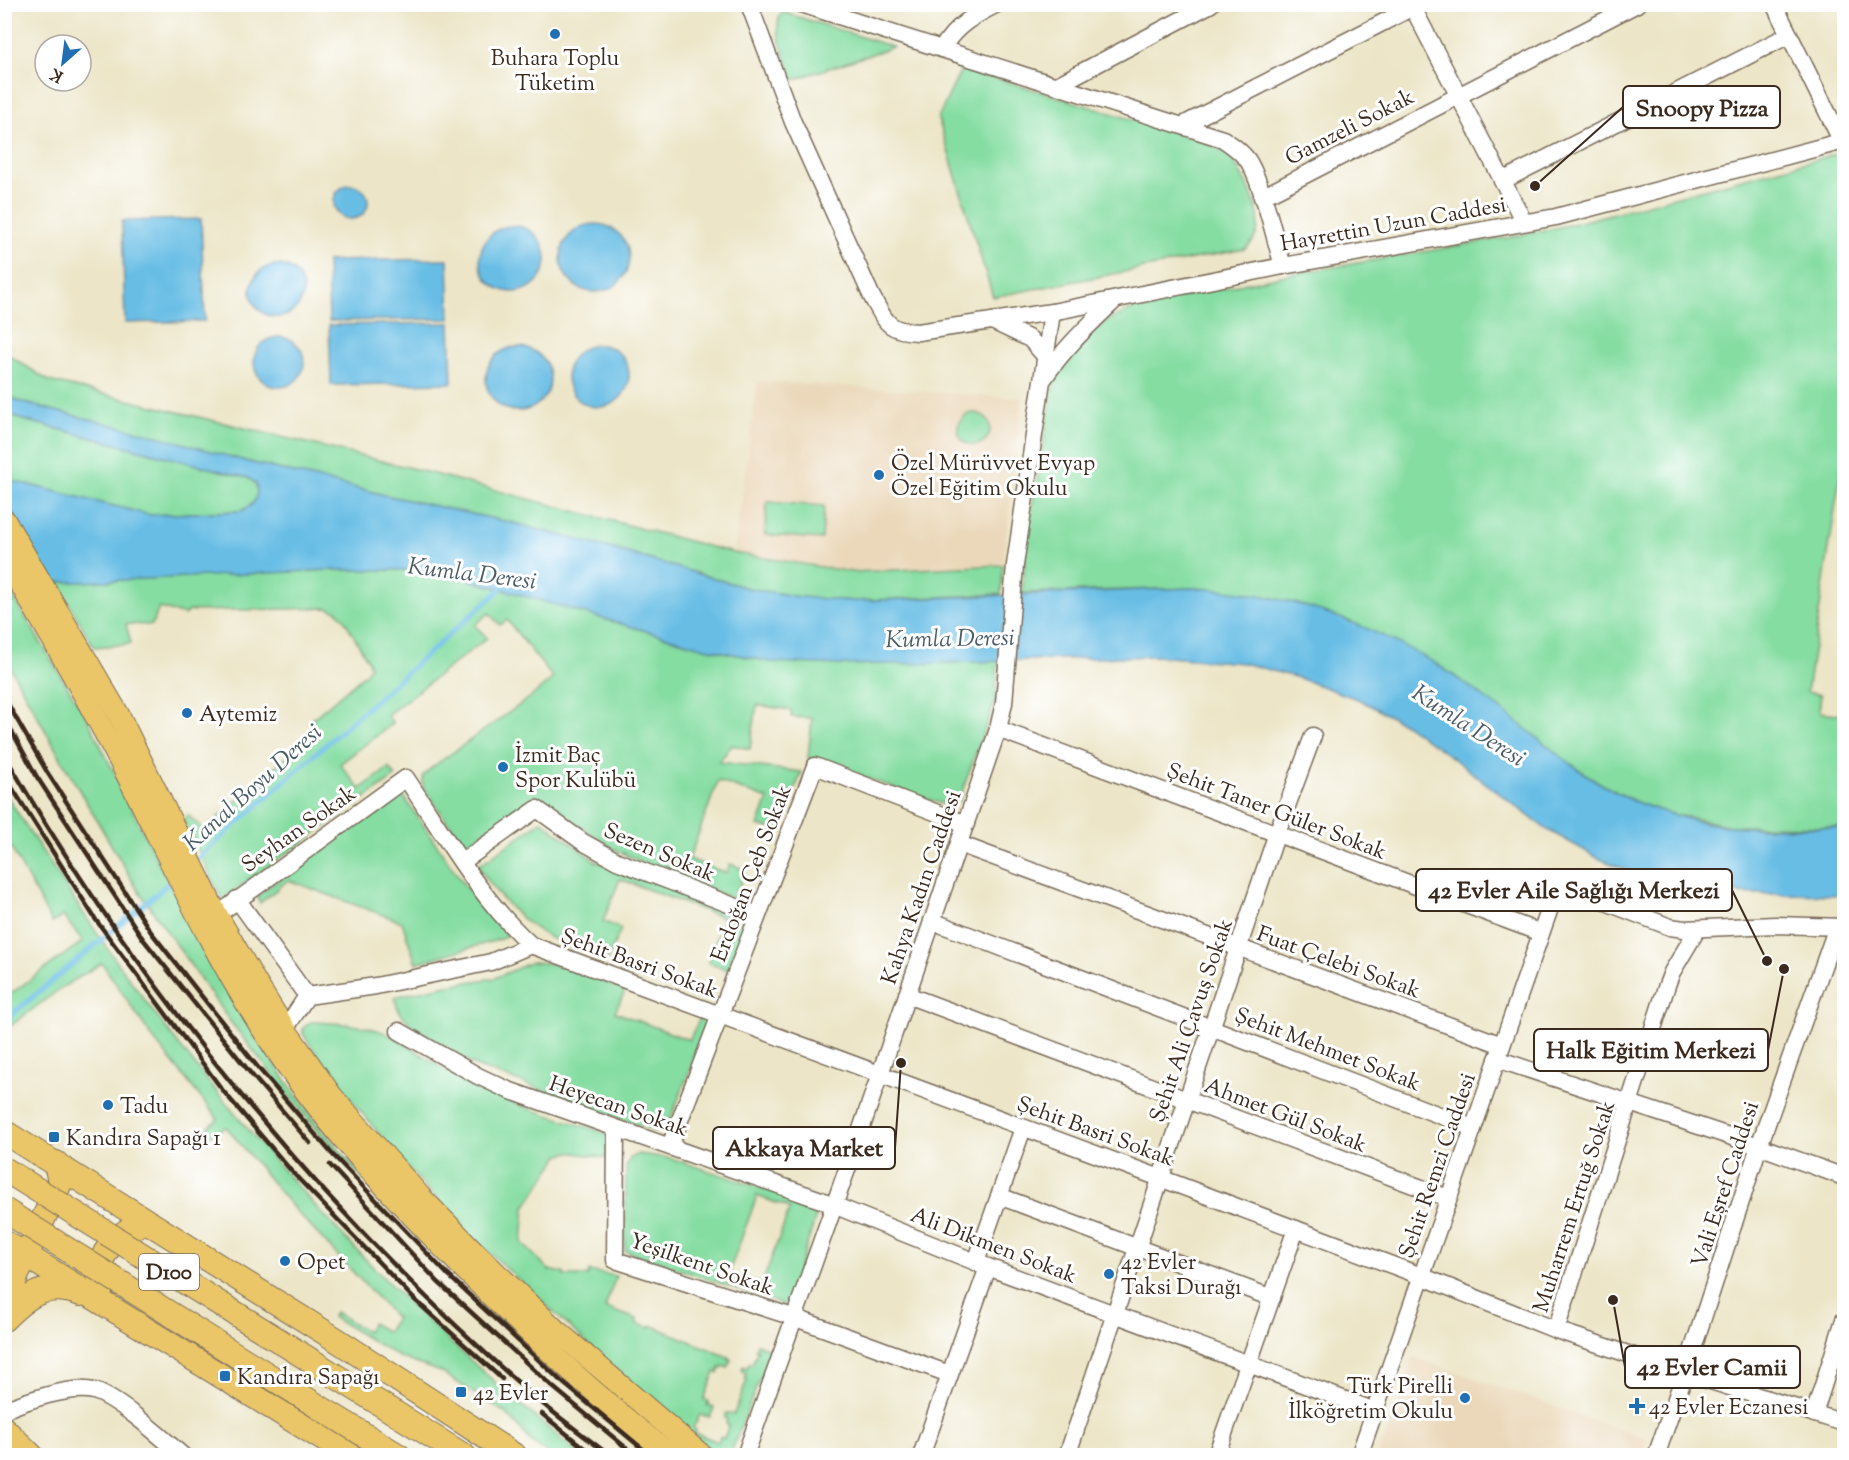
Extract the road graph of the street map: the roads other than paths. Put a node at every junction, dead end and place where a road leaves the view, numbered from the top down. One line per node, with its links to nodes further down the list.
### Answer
1 (749, 4): 20 (street, Hayrettin Uzun Caddesi)
2 (801, 4): 9 (street)
3 (996, 4): 9 (street)
4 (1211, 4): 10 (street)
5 (1637, 4): 11 (street, Gamzeli Sokak)
6 (1774, 4): 8 (street)
7 (1414, 6): 11 (street); 12 (street)
8 (1789, 35): 13 (street); 14 (street)
9 (942, 49): 10 (street)
10 (1055, 86): 12 (street)
11 (1457, 96): 14 (street); 15 (street, Gamzeli Sokak)
12 (1183, 125): 15 (street)
13 (1843, 142): 16 (street, Hayrettin Uzun Caddesi)
14 (1502, 181): 16 (street)
15 (1262, 197): 17 (street)
16 (1524, 222): 17 (street, Hayrettin Uzun Caddesi)
17 (1283, 266): 18 (street, Hayrettin Uzun Caddesi)
18 (1116, 299): 19 (street, Hayrettin Uzun Caddesi); 22 (street)
19 (1052, 312): 20 (street, Hayrettin Uzun Caddesi); 21 (street, Kahya Kadın Caddesi)
20 (991, 321): 21 (street)
21 (1045, 356): 22 (street, Kahya Kadın Caddesi)
22 (1042, 381): 26 (street, Kahya Kadın Caddesi)
23 (4, 519): 25 (main road)
24 (4, 557): 25 (main road)
25 (70, 649): 31 (main road); 31 (main road)
26 (998, 729): 29 (street, Kahya Kadın Caddesi); 30 (street, Şehit Taner Güler Sokak)
27 (1313, 736): 30 (street, Şehit Ali Çavuş Sokak)
28 (406, 778): 33 (street, Şehit Basri Sokak); 34 (street, Seyhan Sokak)
29 (966, 824): 32 (street, Kahya Kadın Caddesi); 36 (street, Erdoğan Çeb Sokak)
30 (1277, 833): 40 (street, Şehit Taner Güler Sokak); 42 (street, Şehit Ali Çavuş Sokak)
31 (171, 842): 35 (main road)
32 (959, 844): 37 (street, Kahya Kadın Caddesi); 42 (street, Fuat Çelebi Sokak)
33 (462, 862): 36 (street, Sezen Sokak); 41 (street, Şehit Basri Sokak)
34 (237, 899): 35 (street, Seyhan Sokak); 44 (street)
35 (208, 910): 47 (main road); 96 (main road)
36 (757, 915): 45 (street, Erdoğan Çeb Sokak)
37 (932, 921): 43 (street, Kahya Kadın Caddesi); 46 (street, Şehit Mehmet Sokak)
38 (1841, 927): 39 (street); 58 (street, Vali Eşref Caddesi)
39 (1697, 930): 40 (street, Şehit Remzi Caddesi); 52 (street, Muharrem Ertuğ Sokak)
40 (1540, 933): 49 (street, Şehit Remzi Caddesi)
41 (531, 945): 44 (street); 45 (street, Şehit Basri Sokak)
42 (1238, 947): 46 (street, Şehit Ali Çavuş Sokak); 49 (street, Fuat Çelebi Sokak)
43 (907, 995): 50 (street, Kahya Kadın Caddesi); 51 (street, Ahmet Gül Sokak)
44 (308, 996): 47 (street)
45 (721, 1016): 50 (street, Şehit Basri Sokak); 57 (street, Erdoğan Çeb Sokak)
46 (1211, 1027): 51 (street, Şehit Ali Çavuş Sokak); 54 (street, Şehit Mehmet Sokak)
47 (285, 1029): 97 (main road)
48 (399, 1031): 55 (street, Heyecan Sokak)
49 (1499, 1052): 52 (street, Fuat Çelebi Sokak); 54 (street, Şehit Remzi Caddesi)
50 (879, 1074): 53 (street, Şehit Basri Sokak); 65 (street, Kahya Kadın Caddesi)
51 (1186, 1100): 62 (street, Şehit Ali Çavuş Sokak); 64 (street, Ahmet Gül Sokak)
52 (1630, 1102): 58 (street, Fuat Çelebi Sokak); 81 (street, Muharrem Ertuğ Sokak)
53 (1023, 1128): 62 (street, Şehit Basri Sokak); 63 (street)
54 (1473, 1128): 64 (street, Şehit Remzi Caddesi)
55 (616, 1129): 57 (street, Heyecan Sokak); 78 (street, Yeşilkent Sokak)
56 (4, 1132): 59 (highway)
57 (670, 1146): 65 (street, Heyecan Sokak)
58 (1759, 1146): 61 (street, Fuat Çelebi Sokak); 83 (street, Vali Eşref Caddesi)
59 (56, 1162): 67 (highway); 71 (highway)
60 (4, 1169): 94 (highway, D100, bridge)
61 (1845, 1176)
62 (1160, 1178): 68 (street, Şehit Basri Sokak); 70 (street, Şehit Ali Çavuş Sokak)
63 (999, 1196): 70 (street); 72 (street)
64 (1448, 1198): 73 (street, Şehit Remzi Caddesi)
65 (833, 1205): 72 (street, Ali Dikmen Sokak); 78 (street, Kahya Kadın Caddesi)
66 (4, 1210): 93 (highway, D100, bridge)
67 (145, 1221): 75 (highway); 95 (highway)
68 (1296, 1229): 73 (street, Şehit Basri Sokak); 74 (street)
69 (4, 1242): 71 (highway)
70 (1137, 1247): 74 (street); 77 (street, Şehit Ali Çavuş Sokak)
71 (27, 1256): 75 (highway); 76 (highway)
72 (982, 1264): 77 (street, Ali Dikmen Sokak); 84 (street)
73 (1421, 1276): 81 (street, Şehit Basri Sokak); 86 (street, Şehit Remzi Caddesi)
74 (1272, 1298): 82 (street)
75 (108, 1304): 79 (highway); 92 (highway)
76 (4, 1309)
77 (1115, 1314): 82 (street, Ali Dikmen Sokak); 100 (street, Şehit Ali Çavuş Sokak)
78 (793, 1317): 84 (street); 98 (street, Kahya Kadın Caddesi)
79 (4, 1319)
80 (1845, 1320): 87 (street)
81 (1556, 1330): 83 (street, Şehit Basri Sokak)
82 (1248, 1364): 86 (street, Ali Dikmen Sokak); 101 (street)
83 (1685, 1373): 87 (street, Şehit Basri Sokak); 103 (street, Vali Eşref Caddesi)
84 (949, 1374): 99 (street)
85 (4, 1410): 91 (street)
86 (1375, 1411): 102 (street, Şehit Remzi Caddesi)
87 (1814, 1414): 88 (street, Şehit Basri Sokak)
88 (1845, 1423)
89 (4, 1427): 90 (main road)
90 (34, 1455)
91 (183, 1455)
92 (351, 1455)
93 (399, 1455)
94 (464, 1455)
95 (515, 1455)
96 (672, 1455)
97 (703, 1455)
98 (745, 1455)
99 (921, 1455)
100 (1066, 1455)
101 (1216, 1455)
102 (1359, 1455)
103 (1656, 1455)

